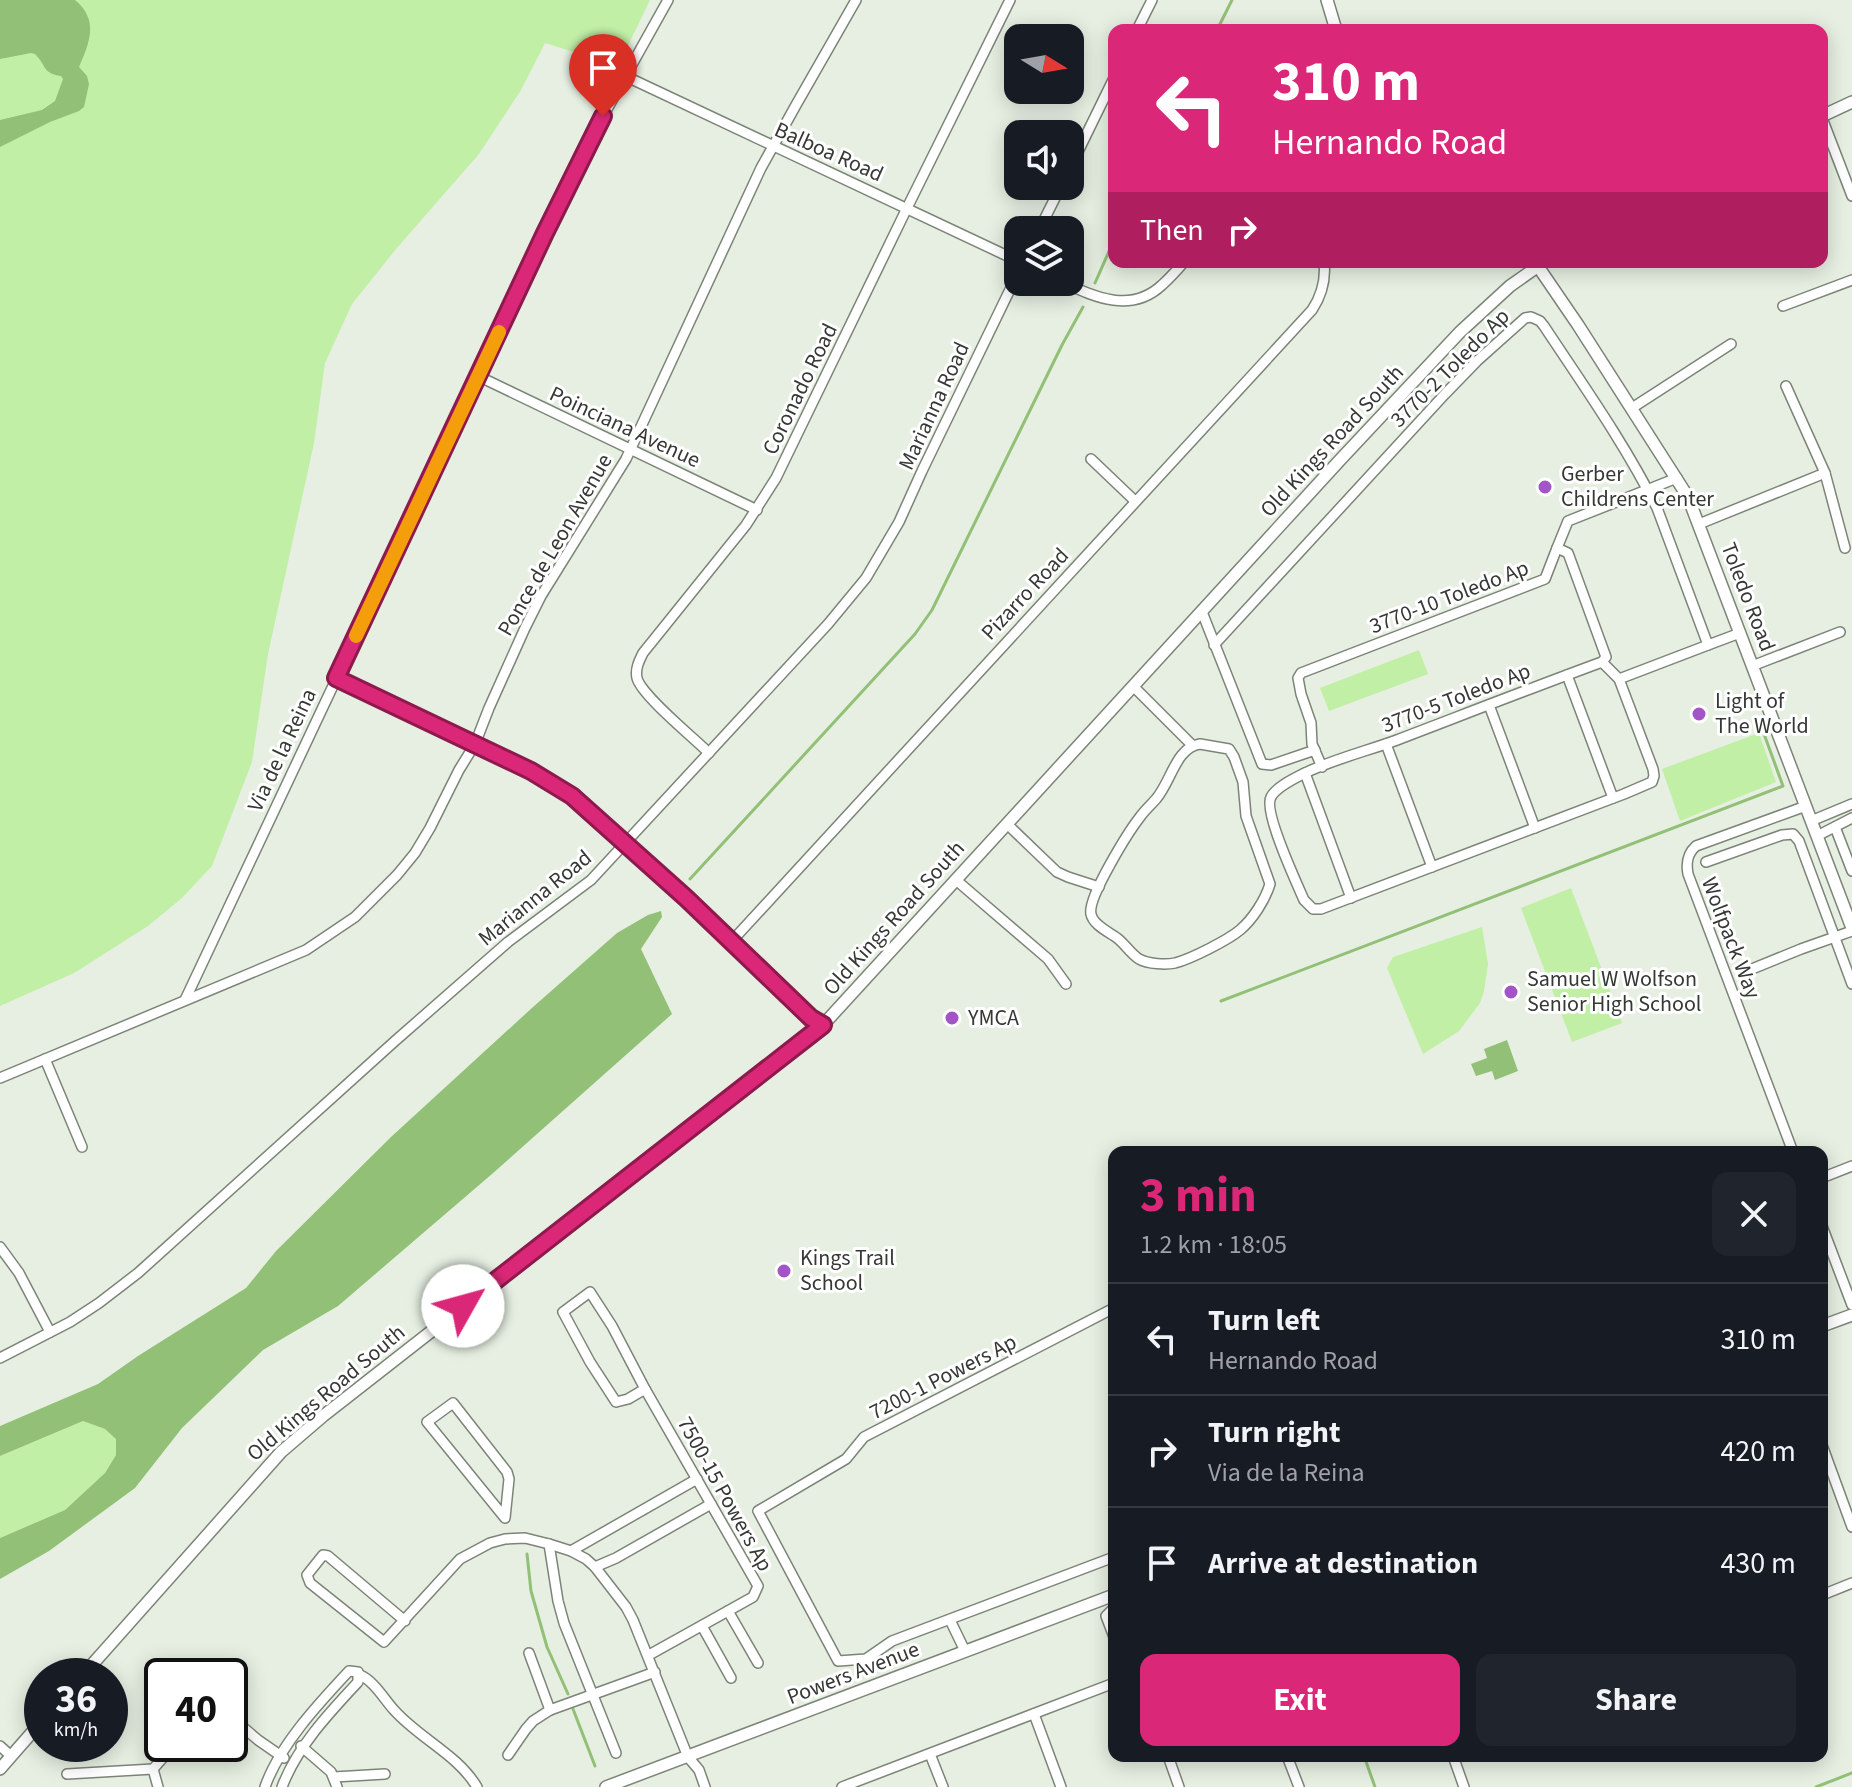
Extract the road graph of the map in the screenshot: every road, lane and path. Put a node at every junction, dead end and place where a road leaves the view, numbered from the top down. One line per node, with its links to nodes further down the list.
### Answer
1 (668, 0): 8 (street, Via de la Reina)
2 (856, 0): 14 (street, Ponce de Leon Avenue)
3 (1010, 0): 16 (street, Coronado Road)
4 (1152, 0): 6 (street)
5 (1327, 0): 7 (street)
6 (1140, 24)
7 (1334, 24)
8 (625, 76): 14 (street, Balboa Road); 27 (street, Via de la Reina)
9 (1108, 90): 13 (street)
10 (1852, 102): 11 (street)
11 (1828, 114)
12 (1828, 133): 15 (street)
13 (1084, 139)
14 (773, 146): 16 (street, Balboa Road); 30 (street, Ponce de Leon Avenue)
15 (1852, 196)
16 (907, 208): 17 (street, Balboa Road); 36 (street, Coronado Road)
17 (1004, 254)
18 (1178, 268): 23 (street)
19 (1324, 268): 35 (street, Pizarro Road)
20 (1533, 268): 40 (street, Old Kings Road South)
21 (1542, 268): 29 (street, Toledo Road)
22 (1852, 280): 25 (street)
23 (1084, 291)
24 (1007, 296): 56 (street, Marianna Road)
25 (1783, 306)
26 (1731, 344): 29 (street)
27 (478, 376): 30 (street, Poinciana Avenue); 48 (street, Via de la Reina)
28 (1786, 386): 32 (street)
29 (1632, 408): 33 (street, Toledo Road)
30 (631, 449): 36 (street, Poinciana Avenue); 52 (street, Ponce de Leon Avenue)
31 (1091, 459): 35 (street)
32 (1825, 473): 37 (street); 39 (street)
33 (1677, 478): 34 (street); 37 (street, Toledo Road)
34 (1648, 490): 38 (street); 43 (street, 3770-2 Toledo Ap); 44 (street, 3770-2 Toledo Ap)
35 (1135, 501): 77 (street, Pizarro Road)
36 (757, 510): 56 (street, Coronado Road)
37 (1699, 524): 42 (street, Toledo Road)
38 (1557, 548): 45 (street); 55 (street, 3770-10 Toledo Ap)
39 (1845, 548)
40 (1202, 612): 43 (street); 50 (street, Old Kings Road South)
41 (1840, 632): 46 (street)
42 (1740, 633): 44 (street); 46 (street, Toledo Road)
43 (1214, 645): 55 (street)
44 (1708, 645): 49 (street)
45 (1602, 662): 47 (street, 3770-5 Toledo Ap); 49 (street)
46 (1752, 666): 61 (street, Toledo Road)
47 (1567, 675): 51 (street, 3770-5 Toledo Ap); 59 (street)
48 (336, 678): 52 (street); 81 (street, Via de la Reina)
49 (1619, 679): 59 (street)
50 (1134, 687): 54 (street); 64 (street, Old Kings Road South)
51 (1489, 705): 53 (street, 3770-5 Toledo Ap); 66 (street)
52 (475, 744): 68 (street); 81 (street, Ponce de Leon Avenue)
53 (1386, 744): 57 (street, 3770-5 Toledo Ap); 70 (street)
54 (1192, 745): 73 (street); 73 (street)
55 (1315, 750): 57 (street, 3770-10 Toledo Ap)
56 (709, 753): 68 (street, Marianna Road)
57 (1322, 767): 58 (street)
58 (1305, 773): 74 (street); 74 (street)
59 (1613, 798): 66 (street)
60 (1852, 804): 63 (street)
61 (1806, 806): 63 (street, Toledo Road); 85 (street, Wolfpack Way)
62 (1852, 818): 65 (street)
63 (1811, 821): 67 (street, Toledo Road)
64 (1007, 824): 72 (street, Old Kings Road South); 73 (street)
65 (1835, 827): 67 (street); 71 (street)
66 (1535, 828): 70 (street)
67 (1817, 836): 75 (street, Toledo Road)
68 (626, 844): 77 (street); 95 (street, Marianna Road)
69 (1706, 862): 76 (street)
70 (1432, 867): 74 (street)
71 (1852, 871)
72 (956, 880): 79 (street); 82 (street, Old Kings Road South)
73 (1099, 887)
74 (1351, 898)
75 (1852, 930): 76 (street)
76 (1835, 936): 78 (street); 80 (street)
77 (731, 942): 82 (street)
78 (1747, 971)
79 (1066, 984)
80 (1852, 984)
81 (185, 1000): 83 (street, Ponce de Leon Avenue)
82 (823, 1025): 117 (street, Old Kings Road South)
83 (45, 1059): 84 (street, Ponce de Leon Avenue); 86 (street)
84 (0, 1078)
85 (1791, 1146)
86 (82, 1147)
87 (1852, 1166): 88 (street)
88 (1828, 1175)
89 (1828, 1242): 91 (street)
90 (0, 1247): 95 (street)
91 (1852, 1305)
92 (1108, 1311): 111 (street, 7200-1 Powers Ap)
93 (1852, 1315): 94 (street)
94 (1828, 1324)
95 (50, 1332): 96 (street, Marianna Road)
96 (0, 1358)
97 (645, 1389): 97 (street, 7500-15 Powers Ap); 99 (street, 7500-15 Powers Ap)
98 (1828, 1461): 101 (street)
99 (697, 1479): 100 (street, 7500-15 Powers Ap); 104 (street)
100 (711, 1504): 106 (street); 110 (street, 7500-15 Powers Ap)
101 (1852, 1527)
102 (510, 1528): 102 (street); 103 (street); 112 (street)
103 (549, 1544): 104 (street); 123 (street)
104 (571, 1551): 106 (street)
105 (1108, 1559): 111 (street, 7200-1 Powers Ap)
106 (595, 1567): 116 (street)
107 (1852, 1583): 108 (street)
108 (1828, 1593)
109 (1108, 1597): 114 (street, Powers Avenue)
110 (728, 1611): 113 (street, 7500-15 Powers Ap); 118 (street)
111 (950, 1620): 114 (street)
112 (405, 1621): 112 (street)
113 (702, 1626): 116 (street, 7500-15 Powers Ap); 121 (street)
114 (965, 1651): 136 (street, Powers Avenue)
115 (529, 1653): 124 (street)
116 (649, 1655): 119 (street)
117 (98, 1658)
118 (758, 1663)
119 (655, 1672): 123 (street); 136 (street)
120 (360, 1675): 127 (street); 130 (street); 150 (street)
121 (731, 1678)
122 (1108, 1685): 125 (street)
123 (592, 1695): 124 (street); 131 (street)
124 (550, 1710): 134 (street)
125 (1034, 1714): 132 (street); 155 (street)
126 (248, 1731): 133 (street)
127 (293, 1738): 130 (street); 133 (street)
128 (24, 1741): 135 (street)
129 (0, 1746): 135 (street)
130 (303, 1747): 141 (street); 146 (street)
131 (616, 1753)
132 (930, 1754): 153 (street); 154 (street)
133 (280, 1755): 141 (street); 148 (street)
134 (508, 1755)
135 (11, 1756): 142 (street)
136 (688, 1757): 151 (street, Powers Avenue); 152 (street)
137 (159, 1762): 143 (street)
138 (1170, 1762): 156 (street)
139 (1289, 1762): 157 (street)
140 (1455, 1762): 158 (street)
141 (292, 1764): 149 (street)
142 (0, 1769)
143 (153, 1769): 144 (street); 147 (street)
144 (67, 1774)
145 (385, 1774): 146 (street)
146 (336, 1782)
147 (158, 1787)
148 (265, 1787)
149 (282, 1787)
150 (477, 1787)
151 (606, 1787)
152 (705, 1787)
153 (842, 1787)
154 (943, 1787)
155 (1061, 1787)
156 (1179, 1787)
157 (1299, 1787)
158 (1464, 1787)

